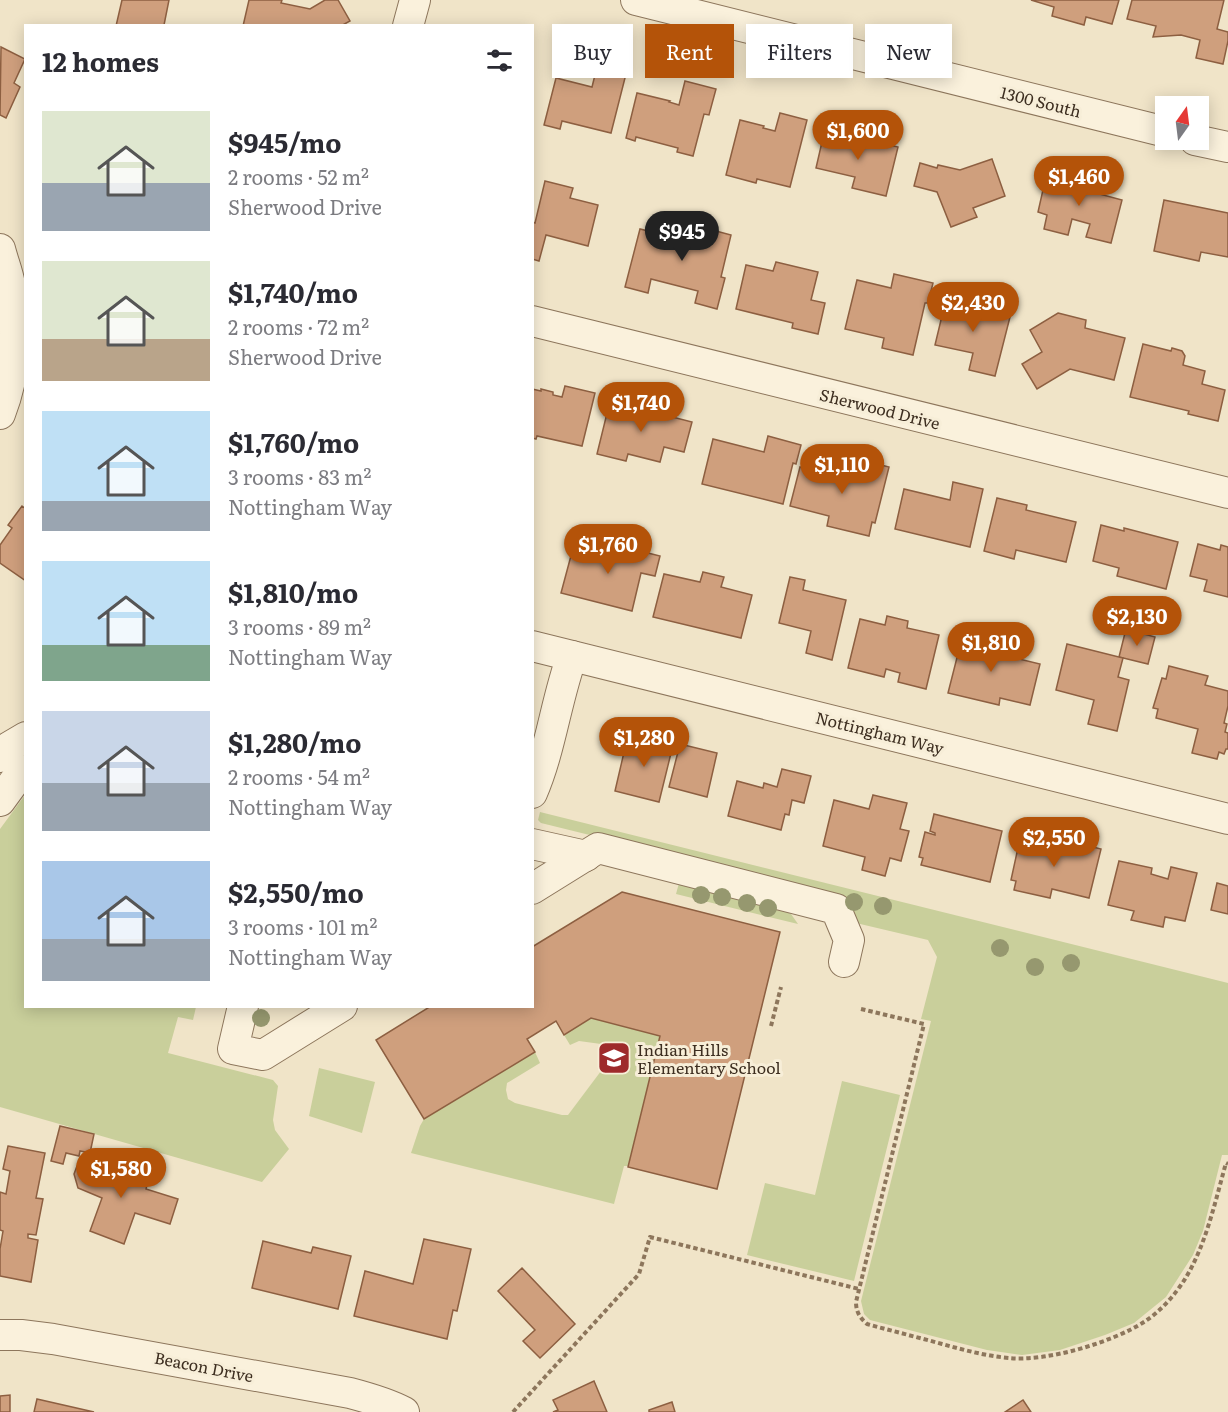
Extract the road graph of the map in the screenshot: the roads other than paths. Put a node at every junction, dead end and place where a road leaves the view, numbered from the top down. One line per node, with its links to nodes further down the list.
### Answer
1 (415, 0): 3 (street)
2 (636, 0): 4 (street, 1300 South)
3 (409, 24)
4 (1155, 129)
5 (1209, 143): 6 (street)
6 (1228, 147)
7 (0, 249): 9 (street)
8 (534, 321): 10 (street, Sherwood Drive)
9 (0, 414)
10 (1228, 493)
11 (534, 646): 12 (street, Nottingham Way)
12 (572, 656): 16 (street); 18 (street, Nottingham Way)
13 (24, 739): 14 (street)
14 (0, 758)
15 (24, 771): 17 (street)
16 (534, 789)
17 (0, 801)
18 (1228, 819)
19 (534, 844): 20 (street)
20 (586, 856): 21 (street); 22 (street)
21 (534, 888)
22 (844, 962)
23 (243, 1008): 24 (street)
24 (327, 1011)
25 (0, 1335): 26 (street, Beacon Drive)
26 (404, 1412)

